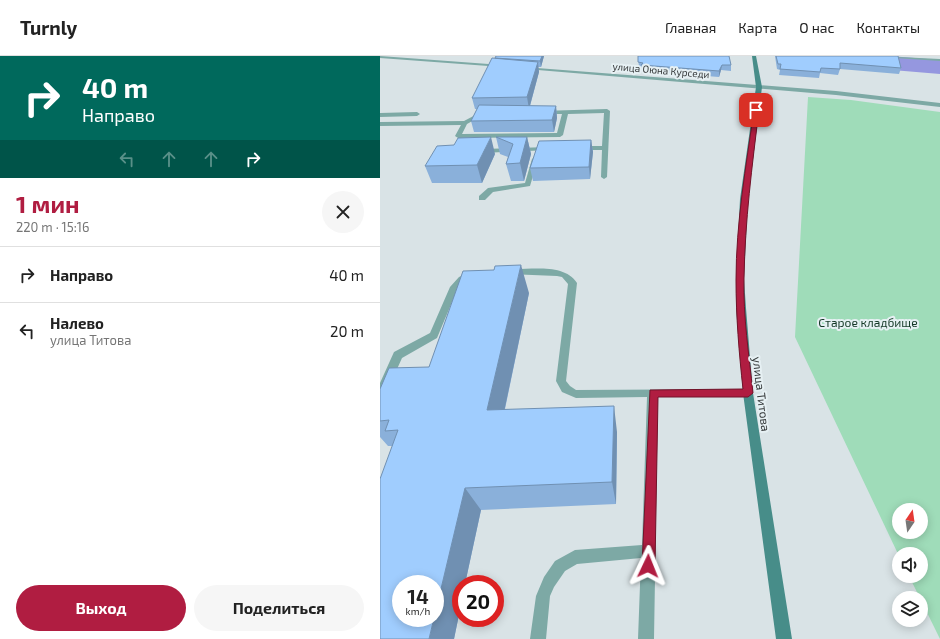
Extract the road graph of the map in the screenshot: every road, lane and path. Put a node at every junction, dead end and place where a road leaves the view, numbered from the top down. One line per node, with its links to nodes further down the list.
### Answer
1 (754, 56): 7 (main road, улица Титова)
2 (880, 56): 4 (street)
3 (380, 57): 5 (street)
4 (940, 60)
5 (506, 66)
6 (522, 68): 7 (street, улица Оюна Курседи)
7 (759, 87): 8 (street, улица Оюна Курседи); 26 (main road, улица Титова)
8 (940, 105)
9 (534, 112): 10 (street)
10 (565, 112): 14 (street); 17 (street)
11 (489, 113): 14 (street)
12 (417, 114): 13 (street)
13 (380, 115)
14 (465, 123): 15 (street)
15 (380, 124)
16 (575, 148): 17 (street)
17 (605, 148): 21 (street)
18 (537, 149): 19 (street); 20 (street); 22 (street)
19 (560, 149)
20 (476, 151)
21 (604, 177)
22 (482, 198)
23 (496, 272): 25 (street)
24 (481, 273): 27 (street)
25 (653, 393): 26 (street); 28 (street)
26 (748, 393): 31 (main road, улица Титова)
27 (380, 395)
28 (649, 551): 29 (street); 30 (street)
29 (538, 639)
30 (646, 639)
31 (784, 639)

